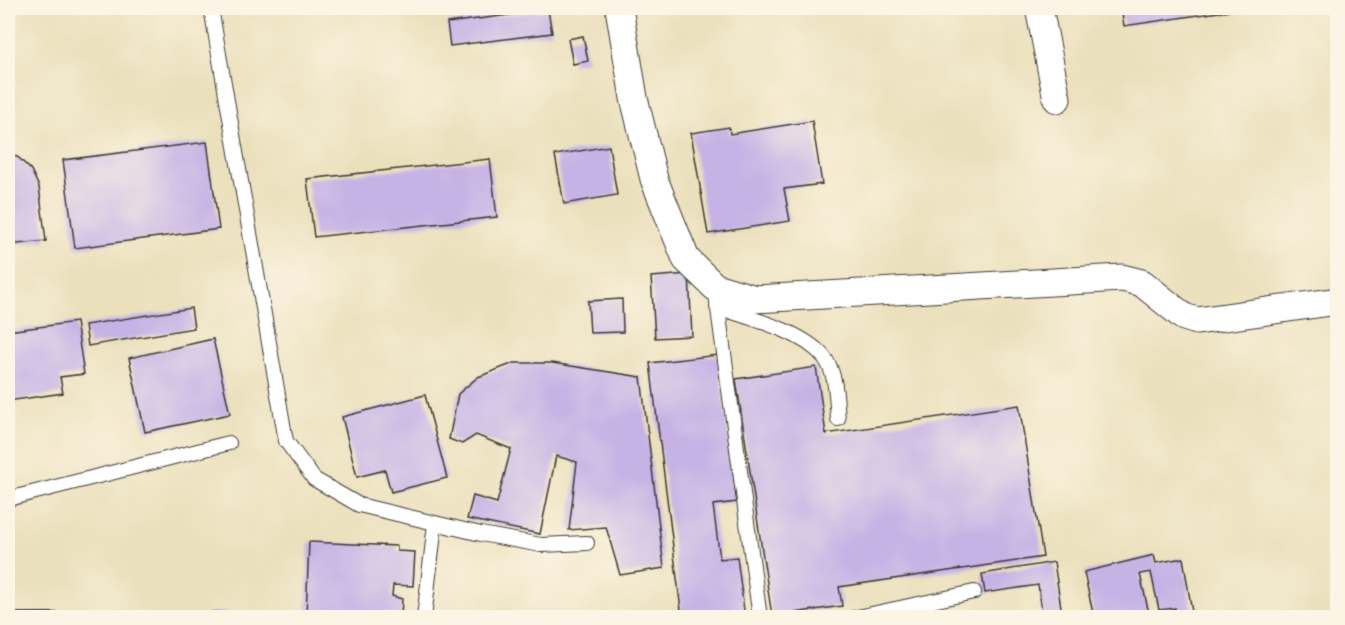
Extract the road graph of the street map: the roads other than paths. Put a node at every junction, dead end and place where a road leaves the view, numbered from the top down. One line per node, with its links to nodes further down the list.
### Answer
1 (211, 8): 10 (lane)
2 (619, 8): 5 (street)
3 (1039, 8): 4 (street)
4 (1057, 99)
5 (716, 297): 6 (street); 7 (lane); 14 (lane)
6 (1338, 302)
7 (838, 419)
8 (229, 443): 9 (lane)
9 (8, 498)
10 (435, 524): 11 (lane); 13 (lane)
11 (587, 543)
12 (974, 592): 15 (lane)
13 (424, 618)
14 (760, 618)
15 (853, 618)

